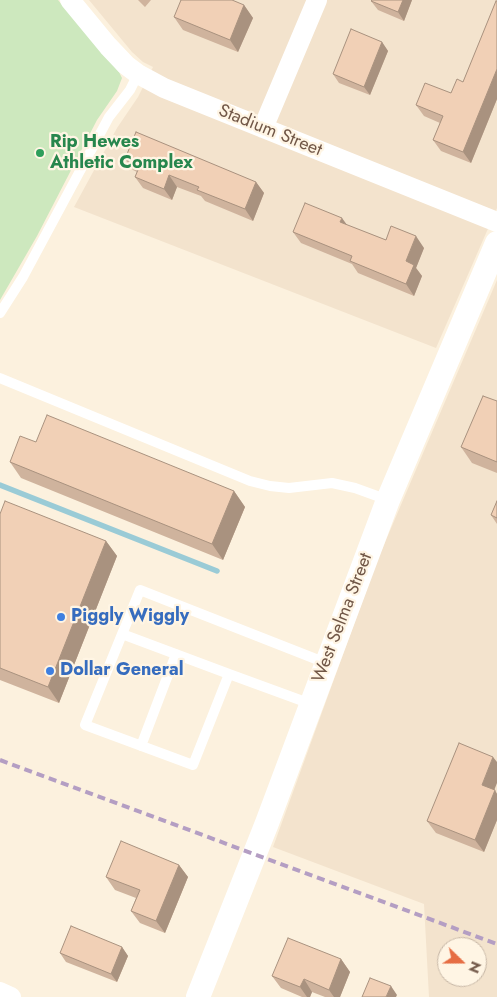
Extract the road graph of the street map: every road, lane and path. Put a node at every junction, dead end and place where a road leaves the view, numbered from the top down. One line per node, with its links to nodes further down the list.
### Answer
1 (70, 0): 3 (street, Stadium Street)
2 (317, 0): 4 (street)
3 (138, 74): 4 (street, Stadium Street); 7 (lane)
4 (263, 128): 5 (street, Stadium Street)
5 (497, 222)
6 (497, 243): 9 (street, West Selma Street)
7 (0, 313)
8 (0, 378): 9 (lane)
9 (388, 500): 12 (street, West Selma Street)
10 (122, 634): 11 (lane); 12 (lane); 15 (lane)
11 (176, 654): 13 (lane); 15 (lane)
12 (326, 663): 14 (street, West Selma Street)
13 (229, 674): 14 (lane); 15 (lane)
14 (311, 704): 18 (street, West Selma Street)
15 (140, 746)
16 (0, 992): 17 (street)
17 (11, 997)
18 (198, 997)

